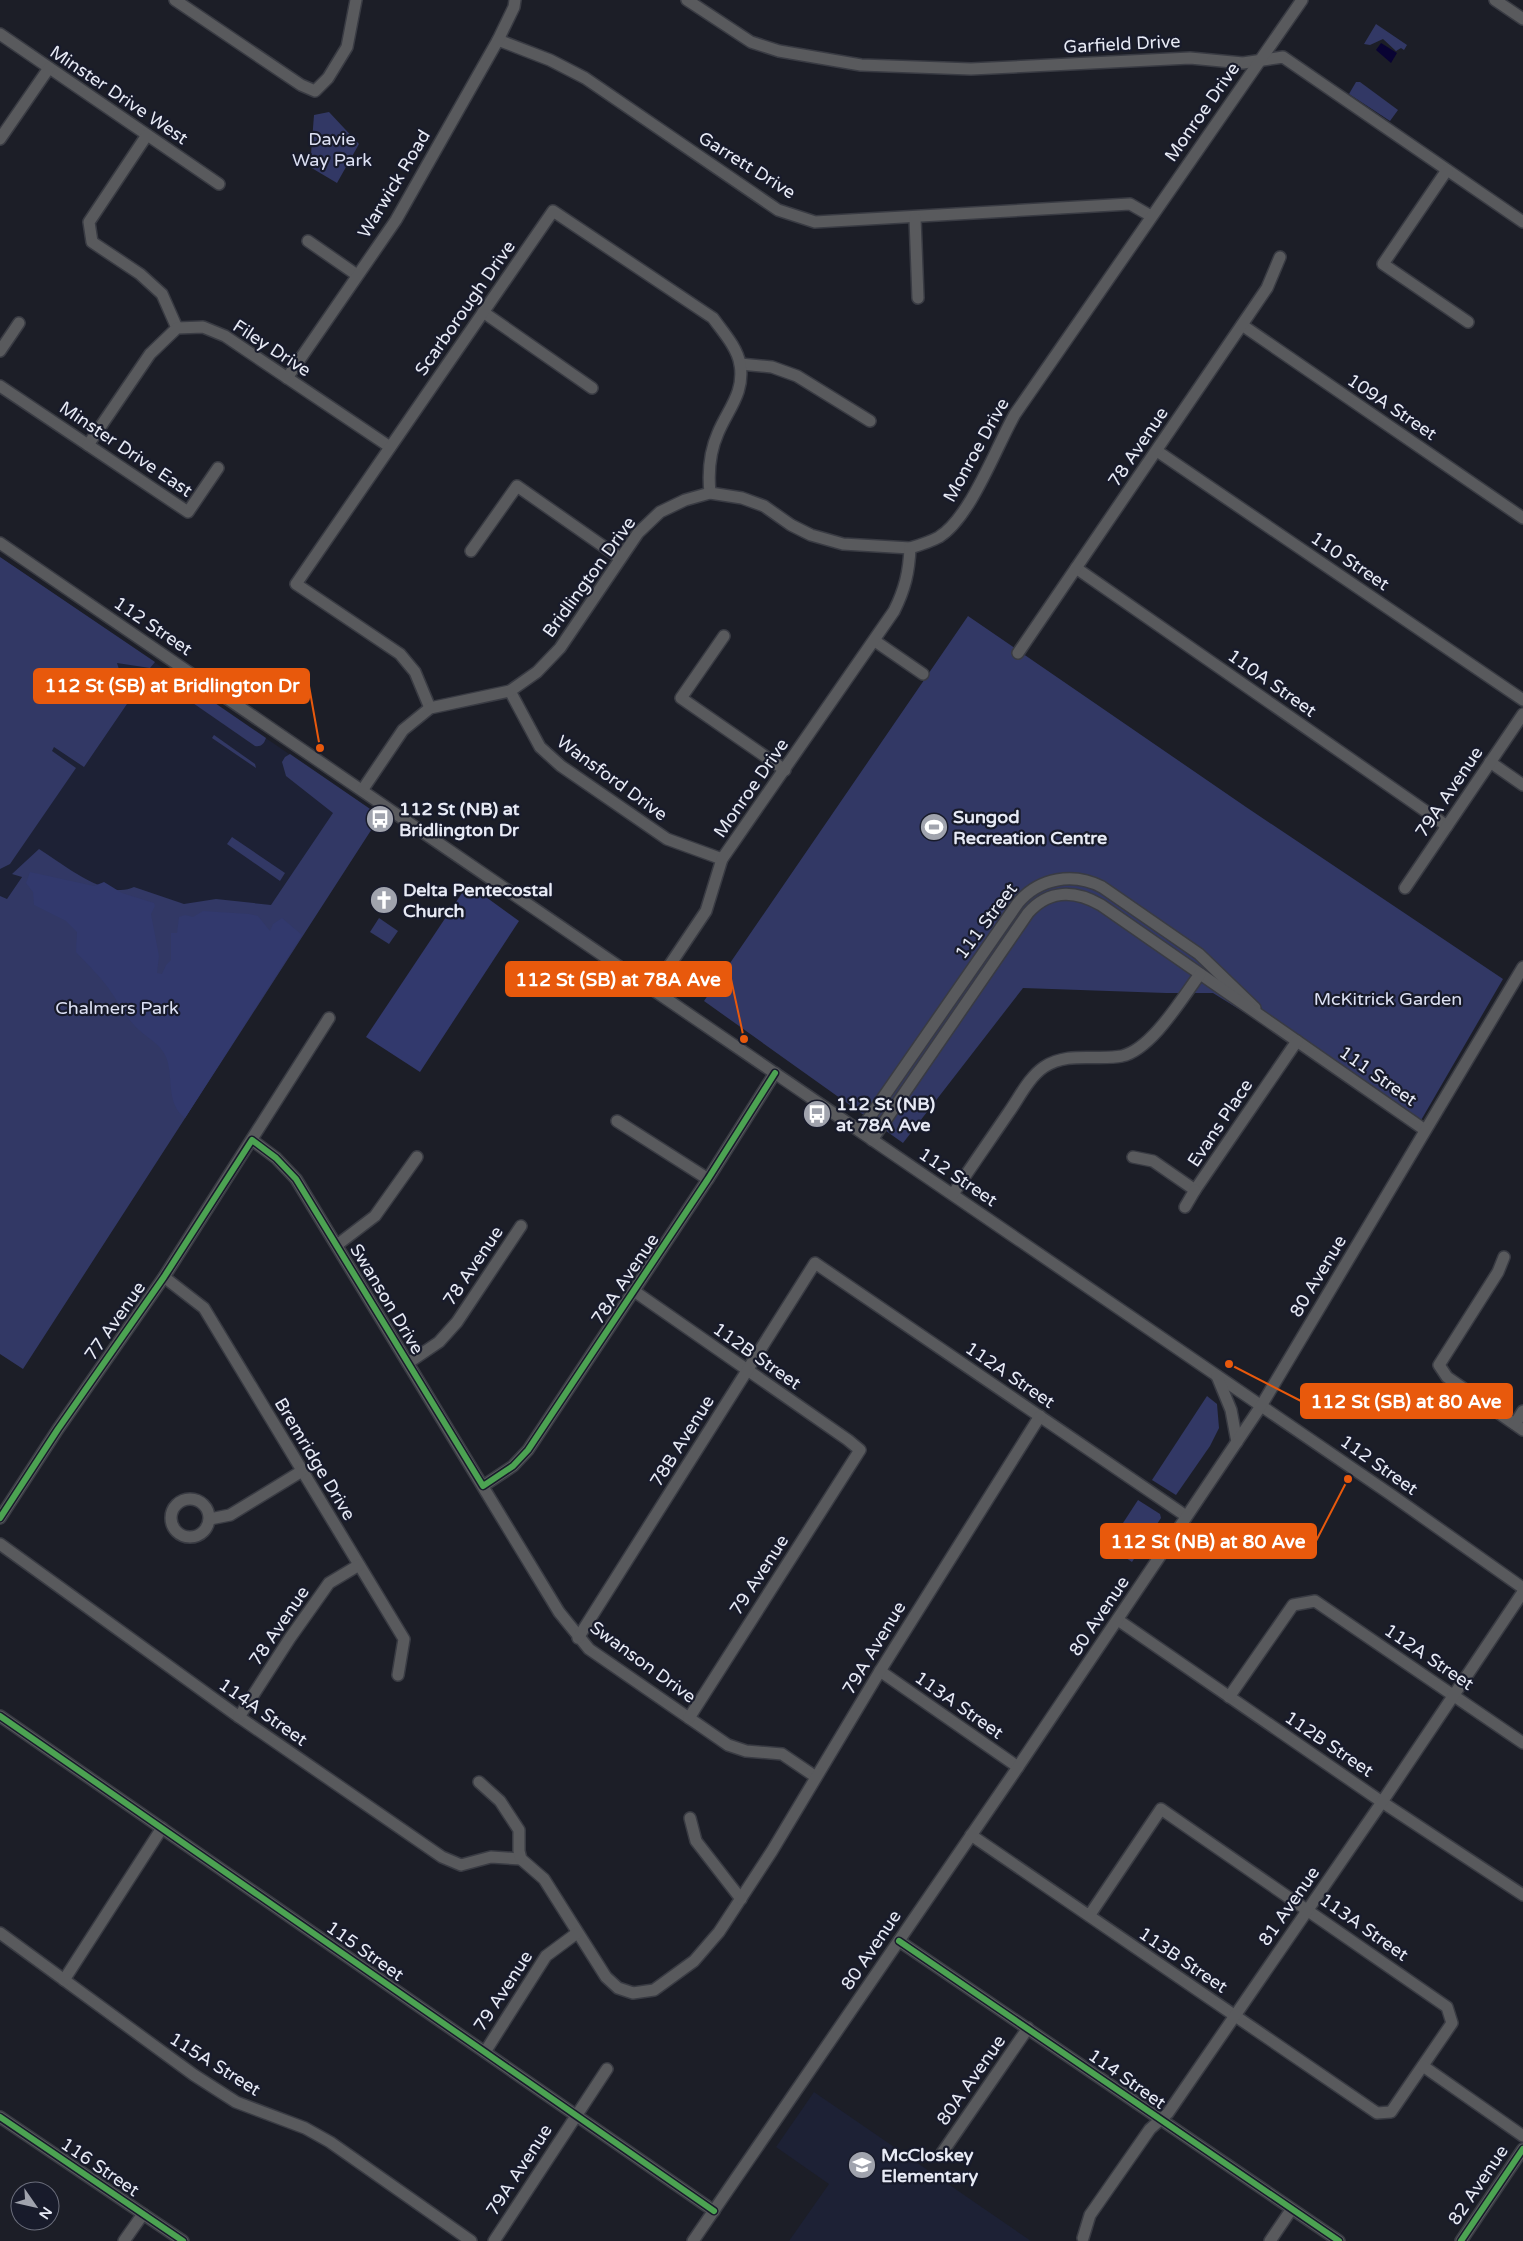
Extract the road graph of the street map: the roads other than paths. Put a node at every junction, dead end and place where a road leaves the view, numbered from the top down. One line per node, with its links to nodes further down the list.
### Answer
1 (175, 0): 2 (street)
2 (356, 0)
3 (515, 0): 9 (street, Warwick Road)
4 (687, 0): 10 (street, Garfield Drive)
5 (1302, 0): 10 (street, Monroe Drive)
6 (1495, 0): 7 (street)
7 (1523, 19)
8 (0, 34): 11 (street, Minster Drive West)
9 (498, 40): 17 (street, Garrett Drive); 21 (street, Warwick Road)
10 (1259, 61): 14 (street, Garfield Drive); 16 (street, Monroe Drive)
11 (49, 68): 12 (street, Minster Drive West); 13 (street)
12 (147, 135): 15 (street, Minster Drive West); 27 (street)
13 (0, 138)
14 (1448, 170): 18 (street, Garfield Drive); 24 (street)
15 (220, 184)
16 (1151, 216): 17 (street, Garrett Drive); 41 (street, Monroe Drive)
17 (915, 218): 22 (street)
18 (1523, 222)
19 (308, 241): 21 (street)
20 (1280, 257): 26 (street, 78 Avenue)
21 (357, 275): 30 (street, Warwick Road)
22 (918, 298)
23 (483, 312): 29 (street, Scarborough Drive); 32 (street); 35 (street, Scarborough Drive)
24 (1468, 322)
25 (19, 323): 28 (street)
26 (1242, 325): 36 (street, 78 Avenue); 39 (street, 109A Street)
27 (177, 328): 30 (street, Filey Drive); 34 (street)
28 (0, 351)
29 (740, 364): 33 (street); 38 (street, Scarborough Drive)
30 (287, 378): 35 (street, Filey Drive)
31 (0, 386): 34 (street, Minster Drive East)
32 (592, 388)
33 (870, 421)
34 (88, 445): 37 (street, Minster Drive East)
35 (390, 447): 51 (street, Scarborough Drive)
36 (1157, 451): 44 (street, 78 Avenue); 50 (street, 110 Street)
37 (218, 468)
38 (710, 493): 41 (street, Bridlington Drive); 43 (street, Bridlington Drive)
39 (1523, 518)
40 (0, 543): 56 (street, 112 Street)
41 (910, 548): 46 (street, Monroe Drive)
42 (471, 551): 43 (street)
43 (620, 558): 49 (street, Bridlington Drive)
44 (1076, 568): 47 (street, 78 Avenue); 57 (street, 110A Street)
45 (724, 636): 54 (street)
46 (875, 641): 48 (street); 54 (street, Monroe Drive)
47 (1018, 653)
48 (923, 674)
49 (510, 691): 51 (street, Bridlington Drive); 58 (street, Wansford Drive)
50 (1523, 700)
51 (430, 708): 56 (street, Bridlington Drive)
52 (1523, 714): 53 (street, 79A Avenue)
53 (1490, 762): 55 (street); 57 (street, 79A Avenue)
54 (785, 770): 58 (street, Monroe Drive)
55 (1523, 785)
56 (363, 789): 62 (street, 112 Street)
57 (1447, 826): 59 (street, 79A Avenue)
58 (722, 859): 62 (street, Monroe Drive)
59 (1404, 888)
60 (1523, 968): 68 (street, 80 Avenue)
61 (1200, 974): 63 (street, 111 Street); 71 (street, 111 Street); 76 (street)
62 (653, 990): 66 (street, 112 Street)
63 (1262, 1017): 65 (street, 111 Street); 69 (street, 111 Street)
64 (329, 1018): 70 (street, 77 Avenue)
65 (1296, 1041): 68 (street, 111 Street); 75 (street, Evans Place)
66 (775, 1073): 69 (street, 112 Street); 74 (street, 78A Avenue)
67 (617, 1121): 74 (street)
68 (1425, 1130): 87 (street, 80 Avenue)
69 (860, 1131): 71 (street, 112 Street)
70 (252, 1140): 79 (street, Swanson Drive); 82 (street, 77 Avenue)
71 (872, 1140): 76 (street, 112 Street)
72 (417, 1157): 79 (street)
73 (1133, 1157): 75 (street, Evans Place)
74 (708, 1179): 83 (street, 78A Avenue)
75 (1195, 1190): 77 (street)
76 (953, 1194): 86 (street, 112 Street)
77 (1185, 1207)
78 (521, 1226): 84 (street, 78 Avenue)
79 (337, 1245): 84 (street, Swanson Drive)
80 (1504, 1257): 90 (street)
81 (815, 1263): 85 (street, 78B Avenue); 89 (street, 112A Street)
82 (164, 1277): 93 (street, Bremridge Drive); 96 (street, 77 Avenue)
83 (634, 1291): 85 (street, 112B Street); 94 (street, 78A Avenue)
84 (408, 1363): 94 (street, Swanson Drive)
85 (748, 1371): 92 (street, 112B Street); 103 (street, 78B Avenue)
86 (1217, 1376): 87 (street, 112 Street); 91 (street)
87 (1261, 1406): 91 (street, 80 Avenue); 100 (street, 112 Street)
88 (1523, 1411): 90 (street)
89 (1040, 1416): 95 (street, 112A Street); 104 (street, 79A Avenue)
90 (1519, 1427)
91 (1237, 1442): 95 (street, 80 Avenue)
92 (860, 1450): 110 (street, 79 Avenue)
93 (302, 1471): 97 (street); 99 (street, Bremridge Drive)
94 (483, 1486): 103 (street, Swanson Drive)
95 (1186, 1516): 102 (street, 80 Avenue)
96 (0, 1518)
97 (210, 1519)
98 (0, 1544): 109 (street, 114A Street)
99 (358, 1565): 105 (street, Bremridge Drive); 109 (street, 78 Avenue)
100 (1523, 1588)
101 (1523, 1592): 106 (street, 81 Avenue)
102 (1118, 1620): 107 (street, 112B Street); 112 (street, 80 Avenue)
103 (578, 1638): 110 (street, Swanson Drive)
104 (880, 1671): 112 (street, 113A Street); 113 (street, 79A Avenue)
105 (398, 1676)
106 (1454, 1695): 107 (street, 112A Street); 111 (street, 112A Street); 115 (street, 81 Avenue)
107 (1229, 1697): 115 (street, 112B Street)
108 (0, 1716): 117 (street, 115 Street)
109 (239, 1718): 119 (street, 114A Street)
110 (689, 1718): 113 (street, Swanson Drive)
111 (1523, 1744)
112 (1018, 1767): 118 (street, 80 Avenue)
113 (816, 1777): 121 (street, 79A Avenue)
114 (479, 1782): 119 (street)
115 (1382, 1802): 120 (street, 112B Street); 122 (street, 81 Avenue)
116 (690, 1818): 121 (street)
117 (162, 1828): 127 (street); 130 (street, 115 Street)
118 (971, 1835): 123 (street, 113B Street); 126 (street, 80 Avenue)
119 (521, 1859): 125 (street)
120 (1522, 1895)
121 (741, 1899): 125 (street, 79A Avenue)
122 (1308, 1910): 123 (street, 113A Street); 128 (street, 81 Avenue); 131 (street, 113A Street)
123 (1088, 1916): 128 (street, 113B Street)
124 (0, 1933): 127 (street, 115A Street)
125 (577, 1933): 130 (street, 79 Avenue)
126 (899, 1942): 129 (street, 114 Street); 139 (street, 80 Avenue)
127 (64, 1980): 145 (street, 115A Street)
128 (1235, 2016): 131 (street, 113B Street); 135 (street, 81 Avenue)
129 (1028, 2028): 135 (street, 114 Street); 138 (street, 80A Avenue)
130 (485, 2052): 133 (street, 115 Street)
131 (1422, 2066): 136 (street)
132 (607, 2069): 133 (street, 79A Avenue)
133 (576, 2116): 139 (street, 115 Street); 146 (street, 79A Avenue)
134 (0, 2117): 141 (street, 116 Street)
135 (1160, 2120): 140 (street, 114 Street); 142 (street, 81 Avenue)
136 (1523, 2136)
137 (1523, 2149): 150 (street, 82 Avenue)
138 (942, 2152)
139 (714, 2210): 147 (street, 80 Avenue)
140 (1291, 2210): 148 (street); 149 (street, 114 Street)
141 (143, 2214): 143 (street); 144 (street, 116 Street)
142 (1083, 2238)
143 (124, 2241)
144 (183, 2241)
145 (471, 2241)
146 (494, 2241)
147 (693, 2241)
148 (1270, 2241)
149 (1338, 2241)
150 (1462, 2241)

